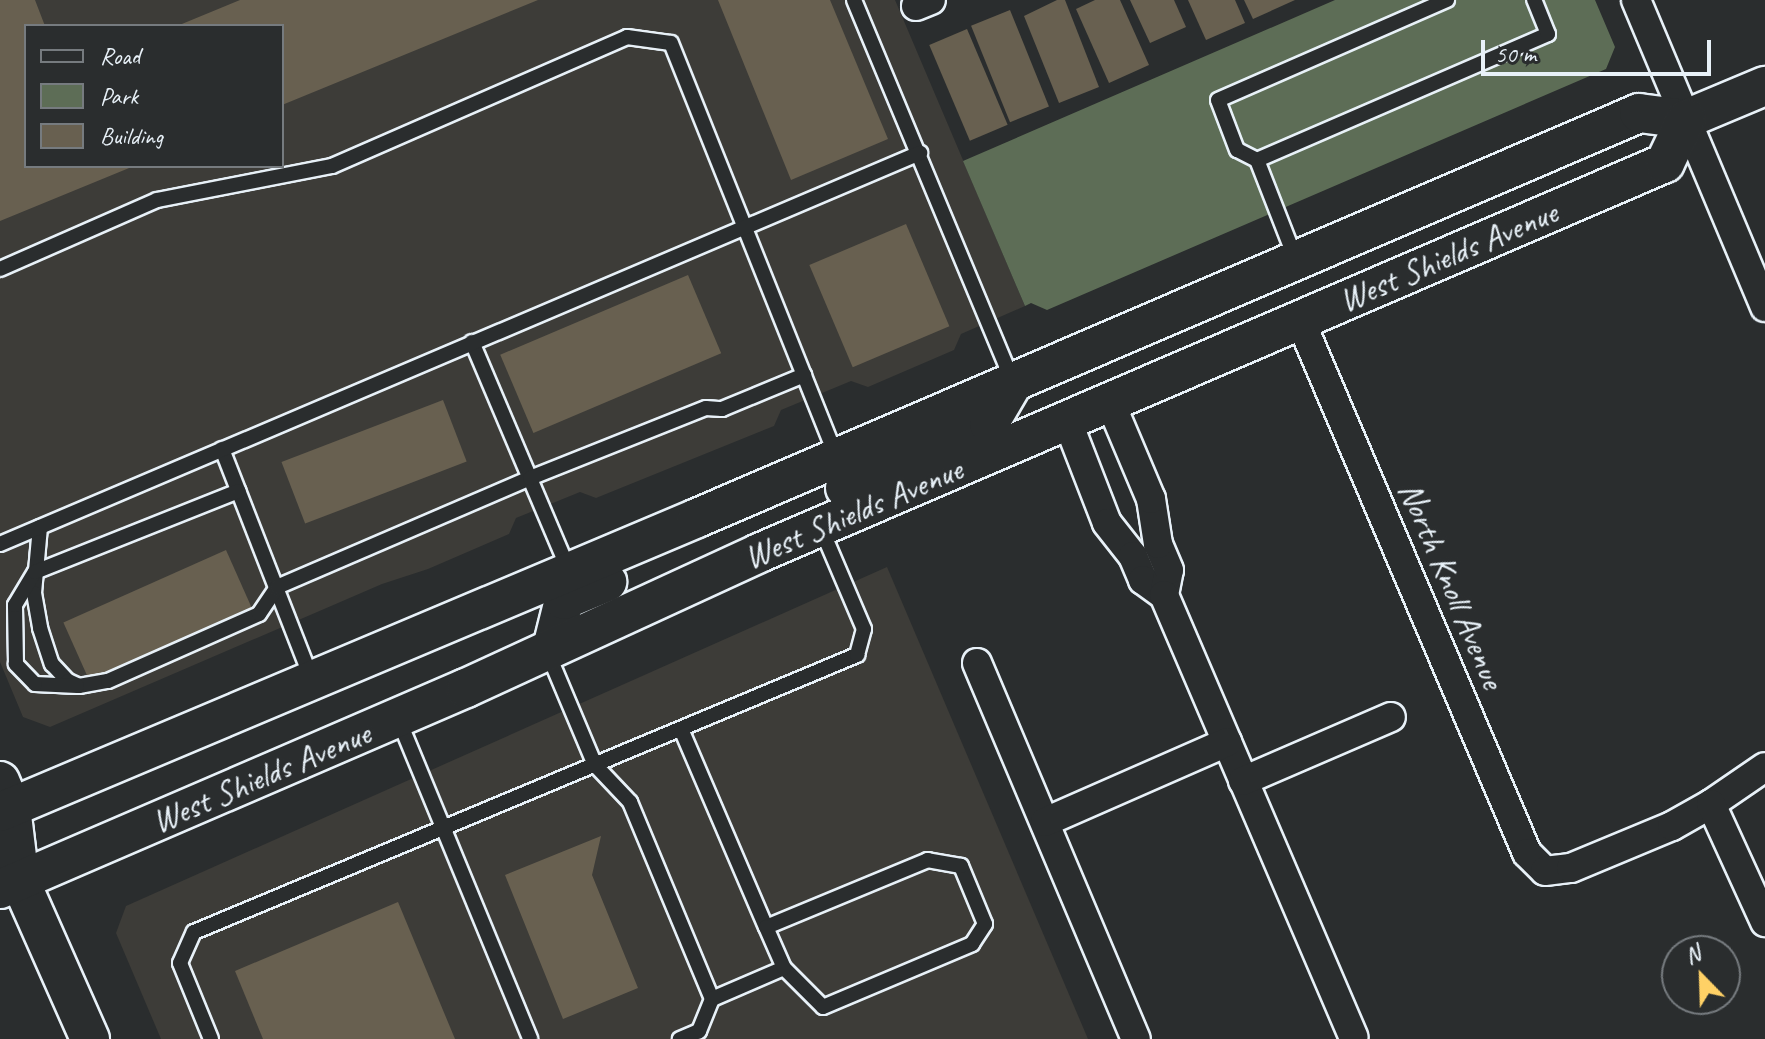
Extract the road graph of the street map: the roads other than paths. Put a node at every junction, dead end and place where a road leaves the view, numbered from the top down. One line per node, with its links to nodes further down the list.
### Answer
1 (854, 0): 7 (lane)
2 (1447, 0): 8 (lane)
3 (1534, 0): 8 (lane)
4 (1636, 0): 6 (street)
5 (1765, 86): 6 (street, West Shields Avenue)
6 (1686, 119): 10 (street, West Shields Avenue); 12 (street); 13 (street, West Shields Avenue)
7 (920, 153): 9 (lane); 16 (lane)
8 (1257, 160): 10 (lane)
9 (744, 226): 11 (lane); 14 (lane); 15 (lane)
10 (1296, 261): 16 (street, West Shields Avenue)
11 (0, 269)
12 (1765, 307)
13 (1300, 320): 17 (street, West Shields Avenue); 44 (street, North Knoll Avenue)
14 (472, 342): 19 (lane); 21 (lane)
15 (804, 375): 20 (lane); 21 (lane)
16 (1013, 383): 20 (street, West Shields Avenue); 27 (street)
17 (1110, 402): 18 (street, West Shields Avenue); 31 (street)
18 (1067, 420): 25 (street, West Shields Avenue); 31 (street)
19 (222, 449): 22 (lane); 24 (lane)
20 (837, 458): 23 (street, West Shields Avenue)
21 (530, 478): 29 (lane); 30 (lane)
22 (239, 491): 28 (lane); 30 (lane)
23 (697, 518): 29 (street, West Shields Avenue); 32 (street)
24 (40, 527): 26 (lane); 28 (lane)
25 (820, 527): 27 (street, West Shields Avenue); 38 (lane)
26 (0, 544)
27 (781, 544): 32 (street, West Shields Avenue)
28 (35, 572): 35 (lane); 35 (lane)
29 (570, 572): 34 (street, West Shields Avenue)
30 (277, 587): 34 (lane); 35 (lane)
31 (1164, 595): 39 (street)
32 (549, 649): 36 (street, West Shields Avenue); 40 (lane)
33 (977, 663): 45 (street)
34 (313, 680): 43 (street, West Shields Avenue)
35 (79, 686)
36 (398, 717): 46 (lane); 47 (street, West Shields Avenue)
37 (1391, 717): 42 (street)
38 (681, 729): 40 (lane); 49 (lane)
39 (1227, 742): 42 (street); 45 (street)
40 (595, 765): 46 (lane); 51 (lane)
41 (1765, 767): 44 (street)
42 (1243, 781): 52 (street)
43 (4, 800): 47 (street)
44 (1711, 804): 48 (street)
45 (1045, 822): 57 (street)
46 (443, 826): 54 (lane); 55 (lane)
47 (7, 878): 53 (street)
48 (1765, 922)
49 (766, 927): 50 (lane); 50 (lane)
50 (784, 968): 51 (lane)
51 (712, 999): 56 (lane)
52 (1353, 1037)
53 (90, 1039)
54 (211, 1039)
55 (530, 1039)
56 (680, 1039)
57 (1136, 1039)

